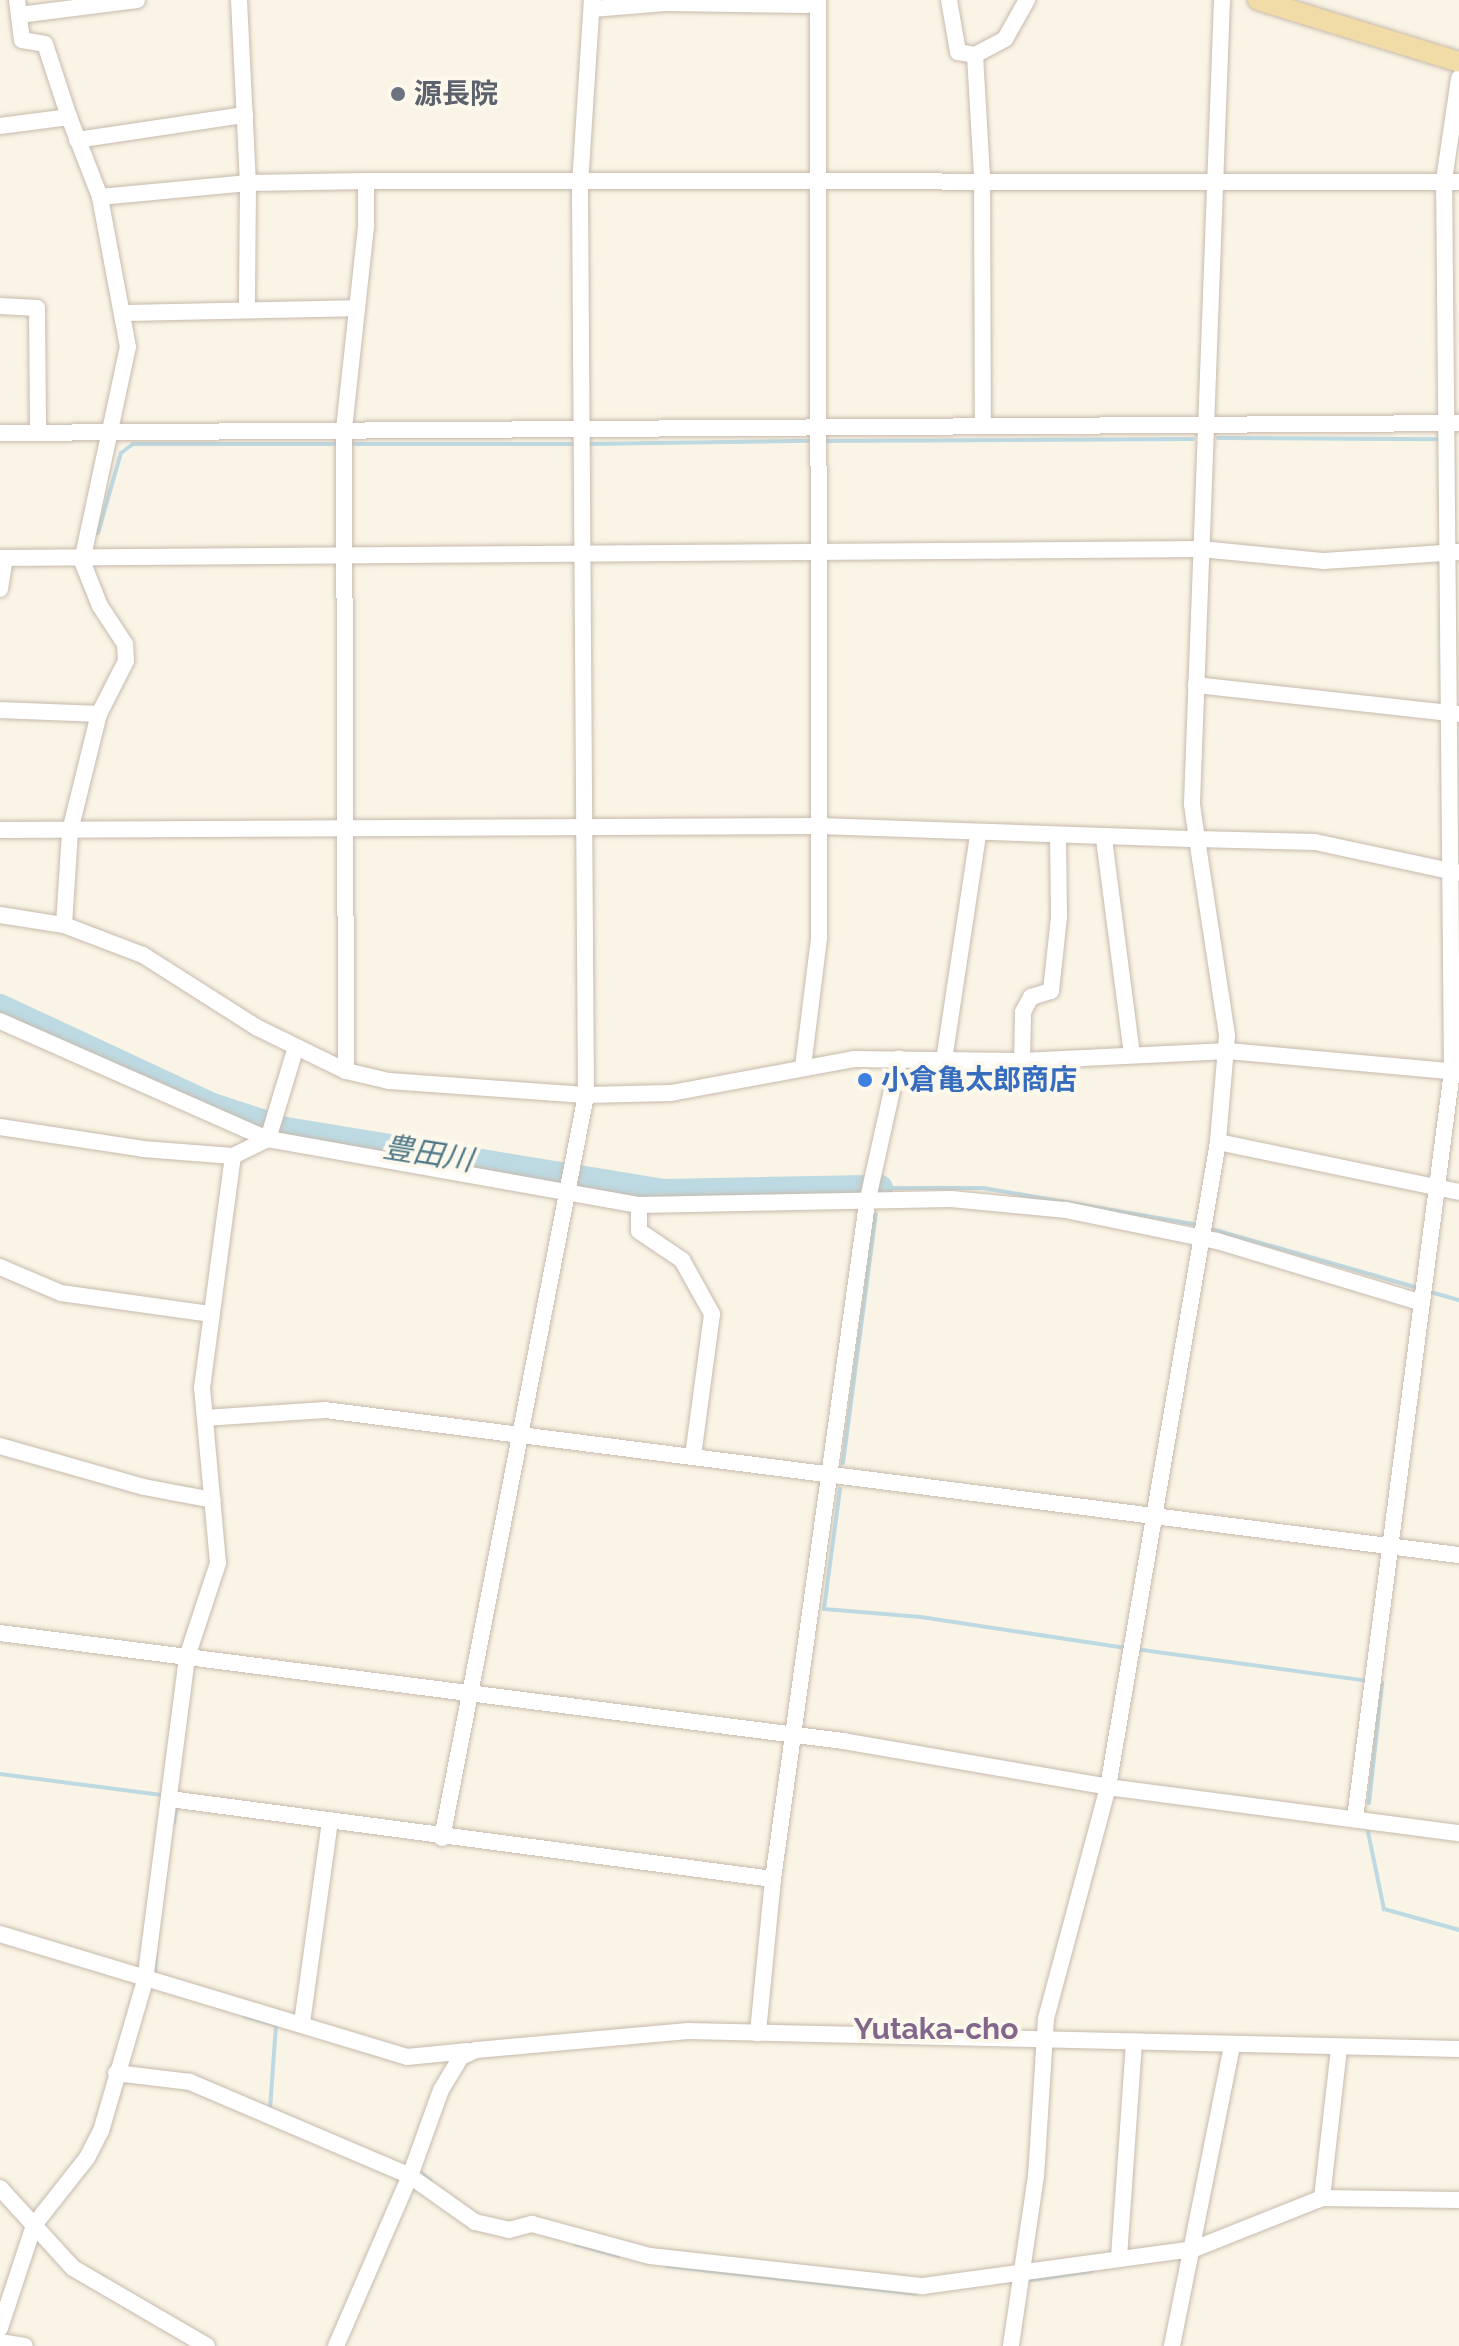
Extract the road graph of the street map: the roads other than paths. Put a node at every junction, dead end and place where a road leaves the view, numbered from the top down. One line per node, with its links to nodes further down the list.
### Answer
1 (137, 0): 9 (street)
2 (239, 0): 14 (street)
3 (815, 0): 8 (street); 20 (street)
4 (949, 0): 11 (street)
5 (1027, 0): 11 (street)
6 (1222, 0): 19 (street)
7 (1258, 0): 10 (main road)
8 (592, 5): 24 (street)
9 (18, 8): 15 (street)
10 (1310, 8): 12 (main road)
11 (975, 55): 18 (street)
12 (1459, 62)
13 (1459, 78): 22 (street)
14 (245, 115): 17 (street); 23 (street)
15 (69, 117): 16 (street); 17 (street)
16 (0, 126)
17 (77, 140): 25 (street)
18 (982, 178): 19 (street); 20 (street); 31 (street)
19 (1213, 179): 22 (street); 30 (street)
20 (815, 180): 24 (street); 32 (street)
21 (366, 181): 23 (street); 24 (street); 28 (street)
22 (1451, 181): 33 (street)
23 (248, 183): 25 (street); 27 (street)
24 (580, 184): 35 (street)
25 (100, 197): 29 (street)
26 (0, 306): 34 (street)
27 (247, 308): 28 (street); 29 (street)
28 (357, 308): 38 (street)
29 (122, 313): 37 (street)
30 (1206, 425): 31 (street); 33 (street); 39 (street)
31 (983, 426): 32 (street)
32 (820, 430): 35 (street); 41 (street)
33 (1449, 431): 40 (street)
34 (38, 432): 36 (street); 37 (street)
35 (581, 432): 38 (street); 42 (street)
36 (0, 433)
37 (113, 433): 38 (street); 45 (street)
38 (344, 440): 43 (street)
39 (1201, 549): 40 (street); 41 (street); 47 (street)
40 (1453, 552): 49 (street)
41 (819, 553): 42 (street); 51 (street)
42 (582, 555): 43 (street); 52 (street)
43 (344, 557): 45 (street); 53 (street)
44 (3, 558): 45 (street); 46 (street)
45 (82, 561): 50 (street)
46 (0, 589)
47 (1196, 685): 49 (street); 59 (street)
48 (0, 710): 50 (street)
49 (1454, 713): 60 (street)
50 (99, 714): 55 (street)
51 (820, 826): 52 (street); 56 (street); 70 (street)
52 (584, 827): 53 (street); 73 (street)
53 (347, 829): 55 (street); 71 (street)
54 (0, 830): 55 (street)
55 (70, 831): 62 (street)
56 (978, 834): 57 (street); 68 (street)
57 (1058, 838): 58 (street); 69 (street)
58 (1104, 839): 59 (street); 66 (street)
59 (1197, 839): 60 (street); 65 (street)
60 (1454, 872): 72 (street)
61 (0, 915): 62 (street)
62 (64, 925): 64 (street)
63 (0, 1021): 75 (street)
64 (296, 1047): 71 (street); 75 (street)
65 (1228, 1051): 66 (street); 72 (street); 76 (street)
66 (1132, 1054): 69 (street)
67 (899, 1059): 68 (street); 70 (street); 81 (street)
68 (944, 1060): 69 (street)
69 (1022, 1061)
70 (803, 1067): 73 (street)
71 (346, 1071): 73 (street)
72 (1455, 1072): 78 (street)
73 (586, 1095): 80 (street)
74 (0, 1127): 77 (street)
75 (268, 1139): 77 (street); 80 (street)
76 (1218, 1142): 78 (street); 83 (street)
77 (233, 1156): 86 (street)
78 (1437, 1187): 79 (street); 85 (street)
79 (1459, 1192)
80 (567, 1193): 82 (street); 88 (street)
81 (868, 1200): 82 (street); 83 (street); 91 (street)
82 (639, 1205): 90 (street)
83 (1203, 1229): 85 (street); 93 (street)
84 (0, 1267): 86 (street)
85 (1422, 1301): 94 (street)
86 (210, 1314): 87 (street)
87 (205, 1418): 88 (street); 92 (street)
88 (519, 1433): 90 (street); 98 (street)
89 (0, 1446): 92 (street)
90 (693, 1456): 91 (street)
91 (830, 1474): 93 (street); 99 (street)
92 (213, 1500): 97 (street)
93 (1154, 1517): 94 (street); 100 (street)
94 (1390, 1547): 95 (street); 102 (street)
95 (1459, 1555)
96 (0, 1633): 97 (street)
97 (187, 1657): 98 (street); 101 (street)
98 (468, 1691): 99 (street); 105 (street)
99 (795, 1736): 100 (street); 106 (street)
100 (1108, 1787): 102 (street); 111 (street)
101 (170, 1799): 103 (street); 108 (street)
102 (1355, 1818): 104 (street)
103 (330, 1822): 105 (street); 109 (street)
104 (1459, 1833)
105 (442, 1838): 106 (street)
106 (773, 1879): 110 (street)
107 (0, 1934): 108 (street)
108 (145, 1981): 109 (street); 117 (street)
109 (302, 2023): 116 (street)
110 (758, 2033): 111 (street); 116 (street)
111 (1045, 2039): 112 (street); 125 (street)
112 (1134, 2042): 113 (street); 124 (street)
113 (1232, 2045): 114 (street); 123 (street)
114 (1339, 2048): 115 (street); 120 (street)
115 (1459, 2049)
116 (476, 2050): 118 (street)
117 (116, 2073): 118 (street); 122 (street)
118 (410, 2176): 125 (street); 130 (street)
119 (0, 2188): 122 (street)
120 (1322, 2198): 121 (street); 123 (street)
121 (1459, 2200)
122 (34, 2225): 126 (street); 129 (street)
123 (1193, 2254): 124 (street); 132 (street)
124 (1119, 2257): 125 (street)
125 (1023, 2273): 131 (street)
126 (0, 2328)
127 (0, 2342): 128 (street)
128 (25, 2346)
129 (207, 2346)
130 (336, 2346)
131 (1011, 2346)
132 (1172, 2346)

